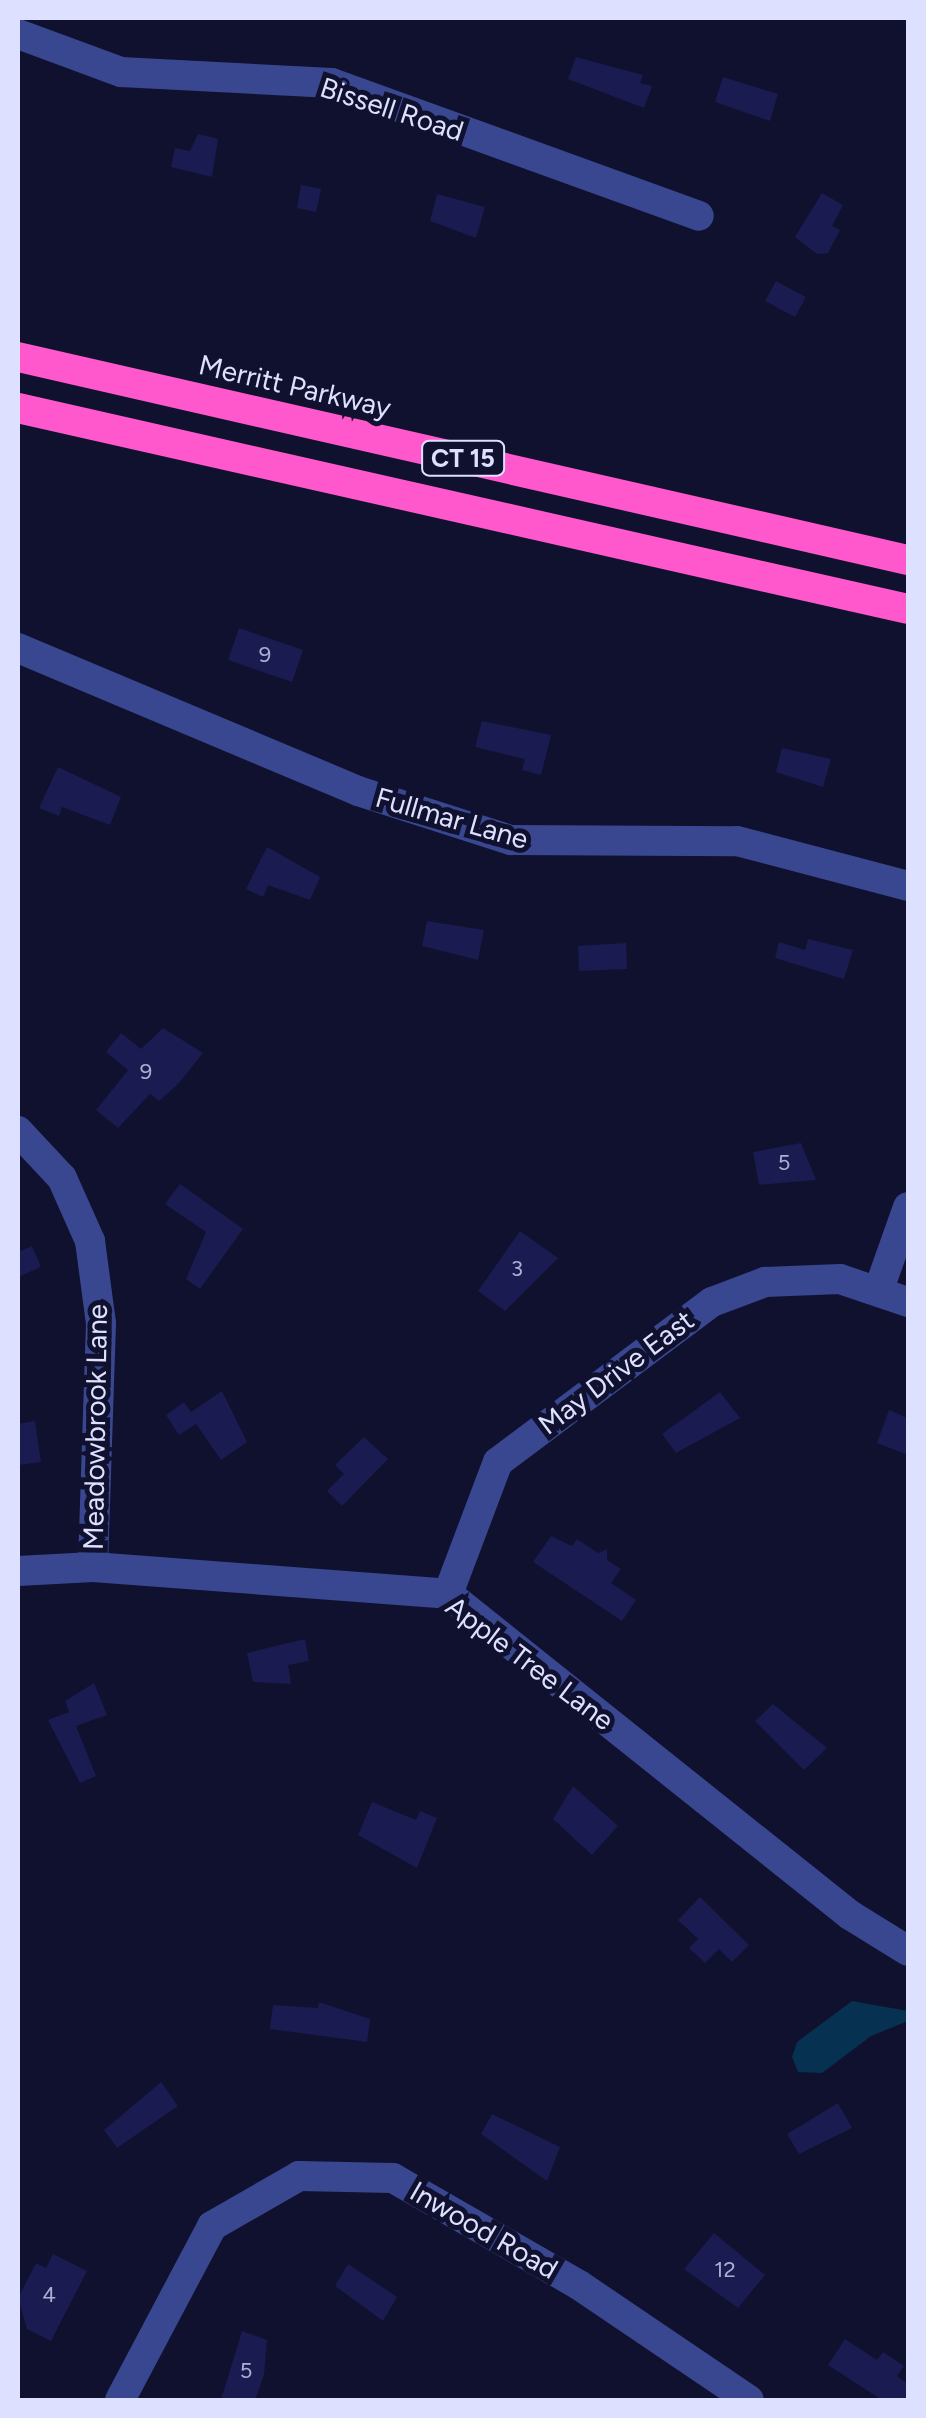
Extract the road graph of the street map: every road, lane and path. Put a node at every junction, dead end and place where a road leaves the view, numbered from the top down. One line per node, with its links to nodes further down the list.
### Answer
1 (18, 34): 2 (street, Bissell Road)
2 (698, 216)
3 (18, 357): 5 (highway, Merritt Parkway / CT 15)
4 (18, 408): 6 (highway, CT 15)
5 (908, 560)
6 (908, 610)
7 (18, 648): 8 (street, Fullmar Lane)
8 (908, 886)
9 (18, 1131): 13 (street, Meadowbrook Lane)
10 (908, 1207): 11 (street)
11 (879, 1289): 12 (street, May Drive East); 15 (street, May Drive East)
12 (908, 1302)
13 (93, 1568): 14 (street, Apple Tree Lane); 15 (street, Apple Tree Lane)
14 (18, 1571)
15 (448, 1594): 16 (street, Apple Tree Lane)
16 (908, 1951)
17 (742, 2399): 18 (street, Inwood Road)
18 (120, 2400)

